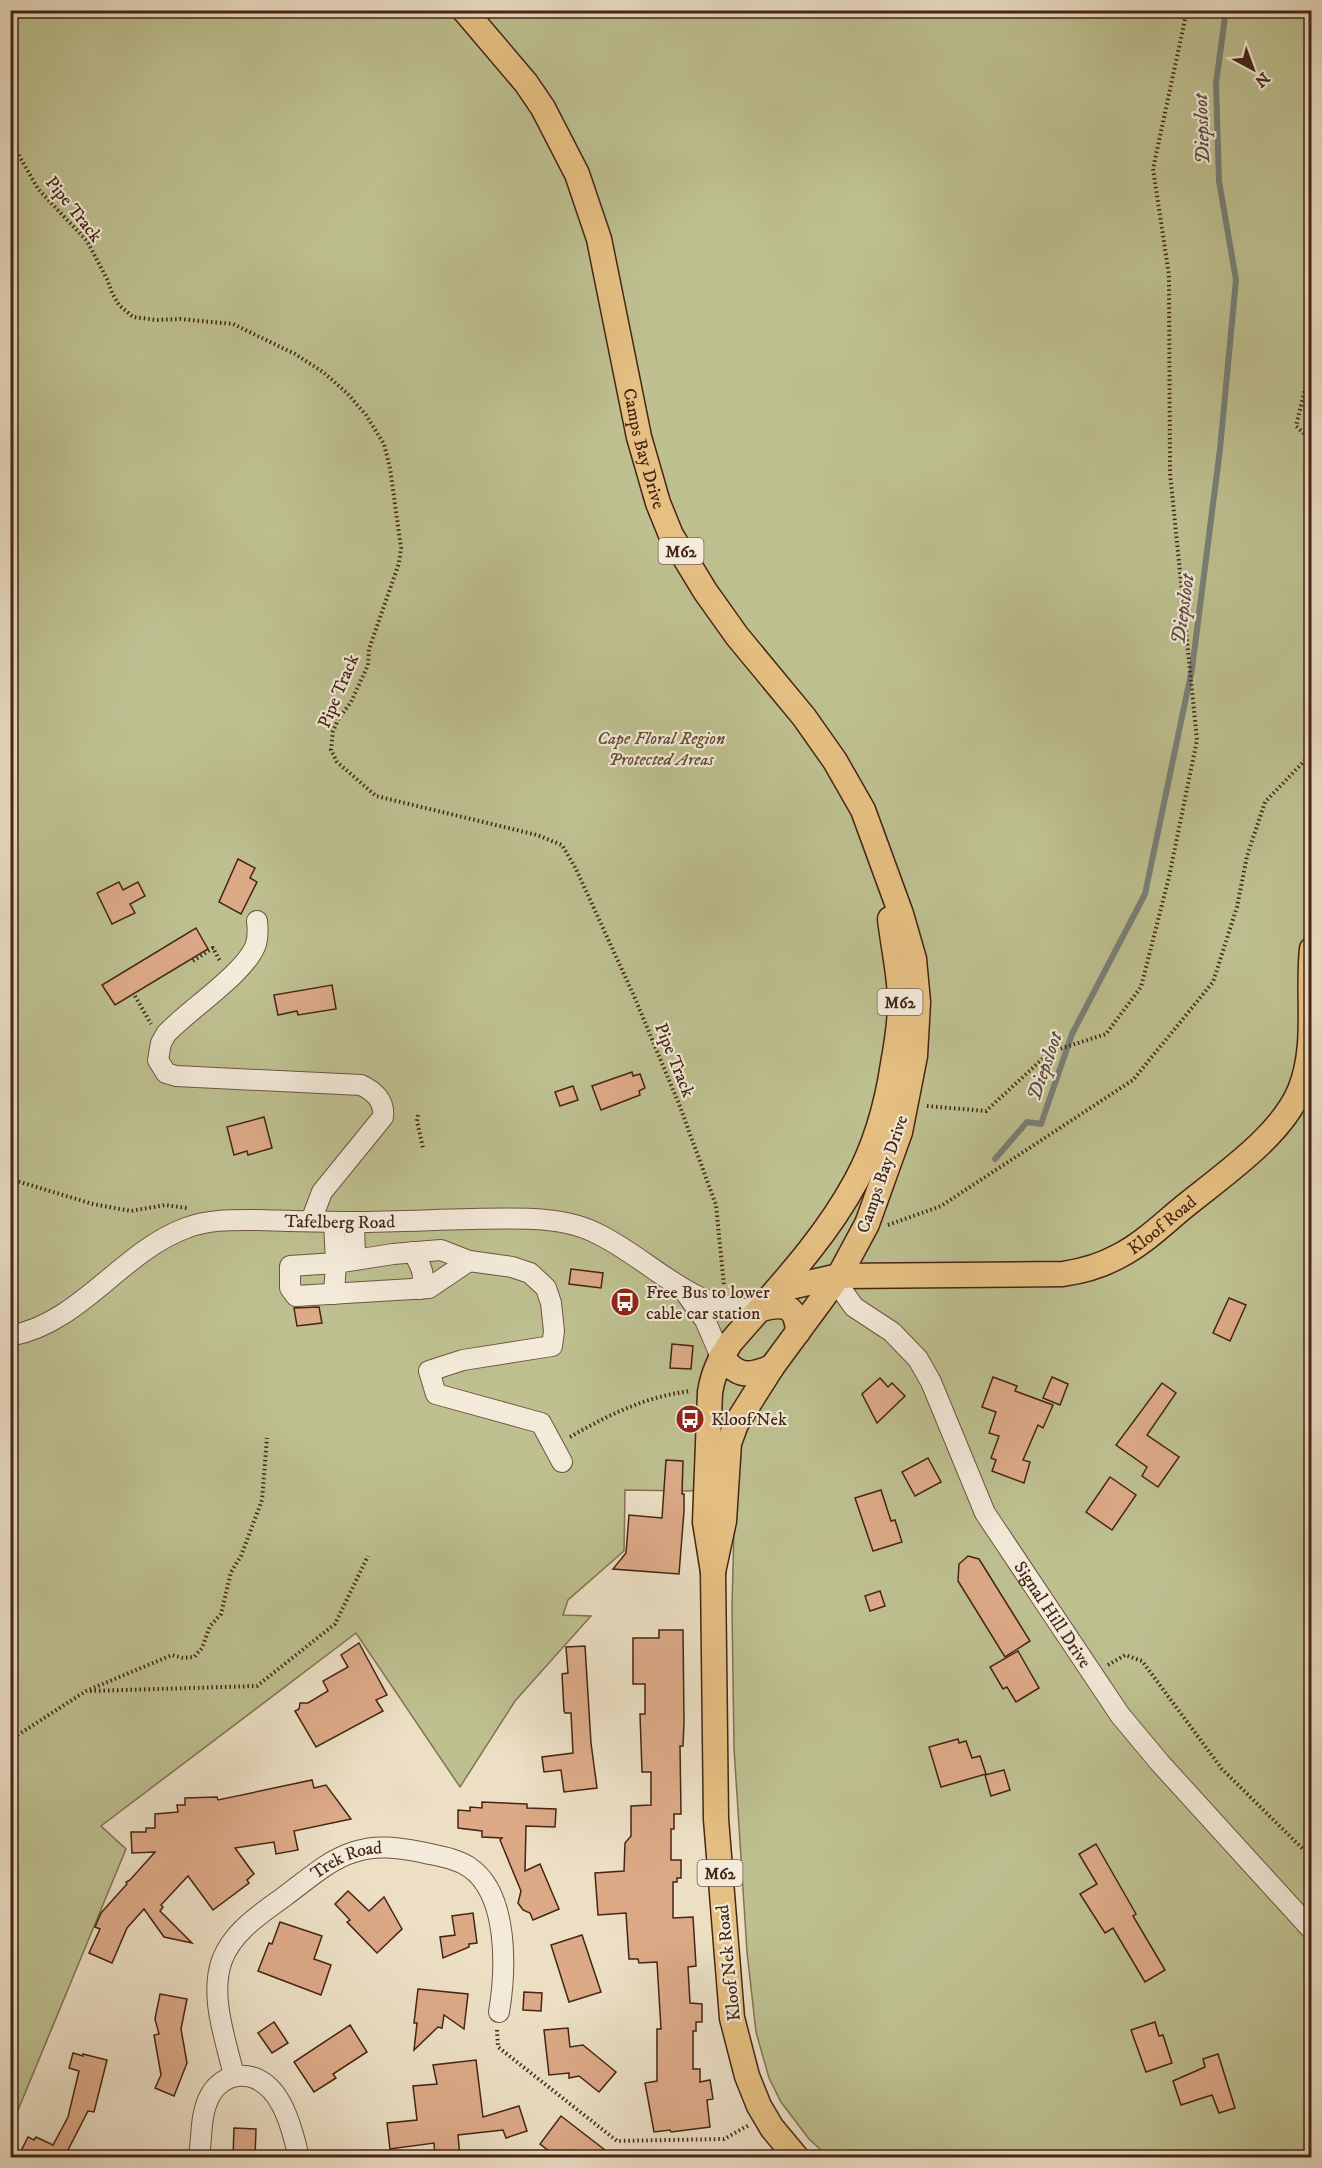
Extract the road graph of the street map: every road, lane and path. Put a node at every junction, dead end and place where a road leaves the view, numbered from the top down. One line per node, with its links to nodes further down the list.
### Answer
1 (464, 10): 7 (main road, Camps Bay Drive / M62)
2 (1187, 10): 14 (path)
3 (10, 145): 31 (path, Pipe Track)
4 (1311, 361): 5 (path)
5 (1311, 441)
6 (1311, 753): 22 (path)
7 (883, 860): 14 (main road, Camps Bay Drive / M62); 29 (main road, Camps Bay Drive / M62)
8 (257, 921): 13 (street)
9 (213, 948): 11 (path)
10 (1311, 949): 26 (main road, Kloof Road)
11 (193, 960)
12 (135, 996): 13 (path)
13 (161, 1044): 19 (street)
14 (906, 1104): 22 (main road, Camps Bay Drive / M62)
15 (418, 1115): 16 (path)
16 (423, 1148)
17 (10, 1179): 18 (path)
18 (183, 1206)
19 (311, 1221): 20 (street, Tafelberg Road); 34 (street, Tafelberg Road)
20 (333, 1222): 21 (street, Tafelberg Road); 25 (street)
21 (354, 1222): 25 (street); 28 (street, Tafelberg Road)
22 (867, 1224): 26 (main road, Camps Bay Drive / M62)
23 (413, 1252): 24 (street); 25 (street); 27 (street)
24 (469, 1261): 27 (street); 39 (street)
25 (346, 1262): 30 (street); 30 (street)
26 (839, 1276): 29 (main road, Kloof Road); 33 (main road, Camps Bay Drive / M62); 42 (street, Signal Hill Drive)
27 (420, 1289): 30 (street)
28 (684, 1290): 31 (street, Tafelberg Road); 35 (street, Tafelberg Road)
29 (777, 1290): 32 (main road, Camps Bay Drive / M62)
30 (334, 1294)
31 (727, 1307): 32 (street, Tafelberg Road)
32 (761, 1308): 33 (main road); 35 (main road, M62)
33 (798, 1332): 36 (main road, M62)
34 (10, 1336)
35 (721, 1357): 36 (main road); 41 (main road, Kloof Nek Road / M62)
36 (772, 1367): 41 (main road, Kloof Nek Road / M62)
37 (695, 1391): 39 (path)
38 (267, 1438): 43 (path)
39 (558, 1454)
40 (368, 1556): 43 (path)
41 (713, 1572): 52 (main road, Kloof Nek Road / M62)
42 (1092, 1674): 45 (path); 46 (street, Signal Hill Drive)
43 (86, 1691): 44 (path)
44 (10, 1740)
45 (1311, 1858)
46 (1311, 1930)
47 (499, 2012): 48 (street, Trek Road); 49 (path)
48 (234, 2076): 50 (street); 51 (street)
49 (724, 2139)
50 (198, 2157)
51 (300, 2157)
52 (796, 2157)

